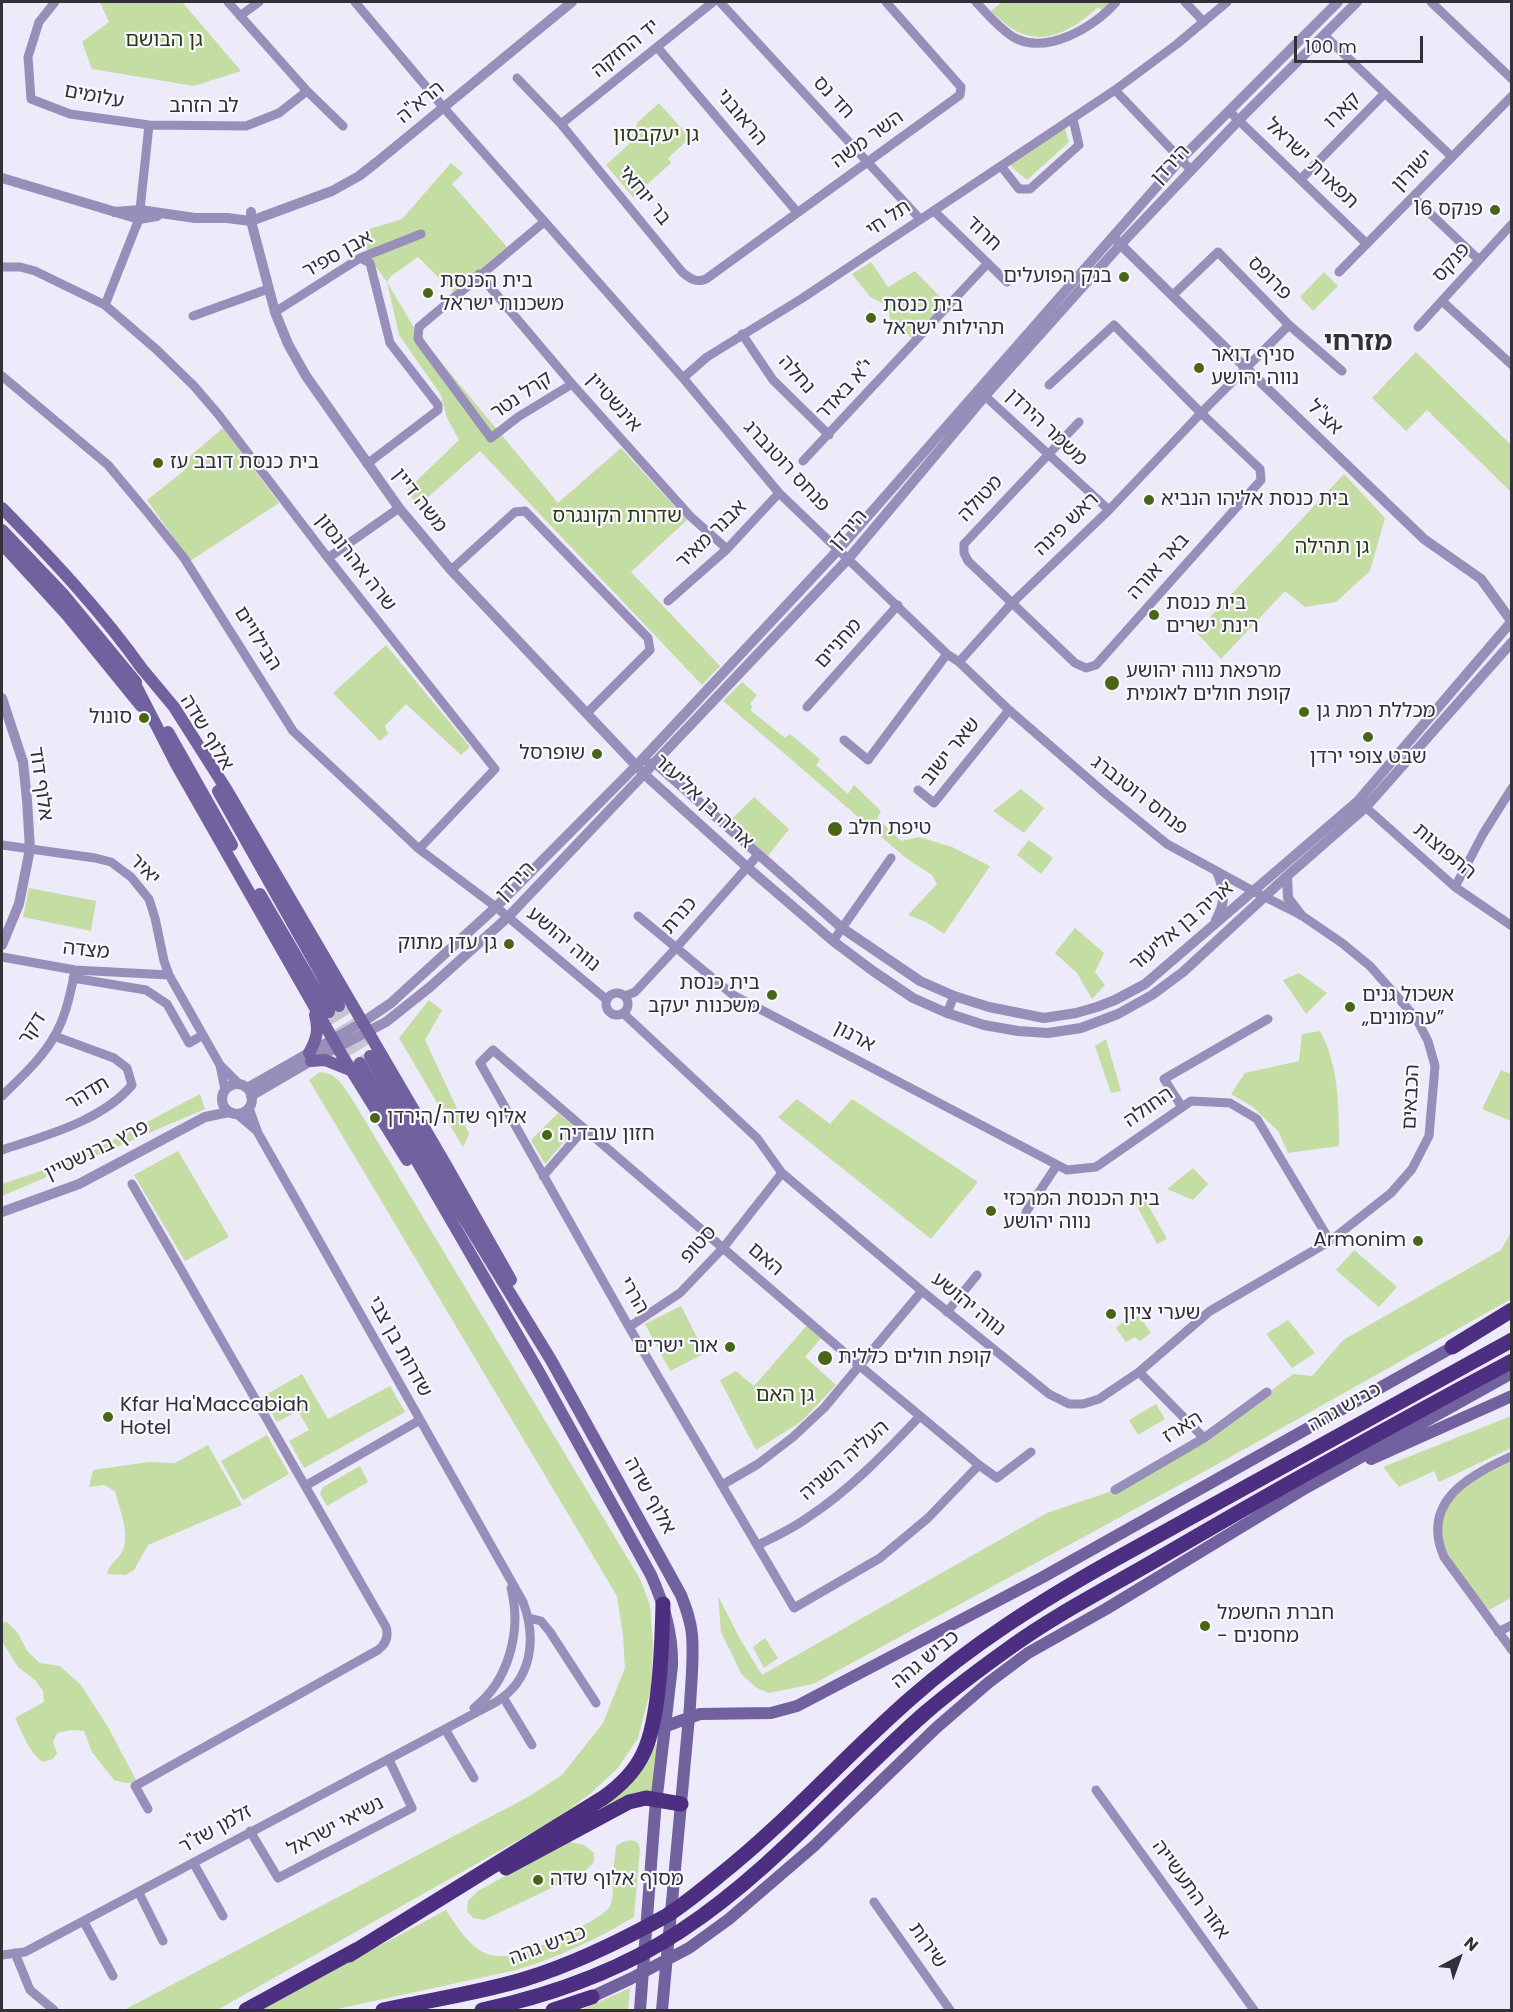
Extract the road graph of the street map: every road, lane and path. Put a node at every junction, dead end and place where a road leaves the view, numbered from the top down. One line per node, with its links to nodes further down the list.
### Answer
1 (55, 2): 31 (street, עלומים)
2 (228, 2): 16 (street)
3 (260, 2): 16 (street)
4 (355, 2): 26 (street, פנחס רוטנברג)
5 (572, 2): 26 (street, הרא"ה)
6 (713, 2): 19 (street, יד החזקה)
7 (720, 2): 35 (street, חד נס)
8 (886, 2): 35 (street, השר משה)
9 (976, 2): 10 (street)
10 (1116, 2)
11 (1185, 2): 17 (street)
12 (1227, 2): 17 (street, תל חי)
13 (1338, 2): 27 (street, הירדן)
14 (1357, 2): 18 (street, הירדן)
15 (1431, 2): 21 (street)
16 (240, 16): 23 (street)
17 (1204, 22): 22 (street, תל חי)
18 (1323, 35): 24 (street); 29 (street, הירדן)
19 (657, 47): 30 (street, יד החזקה); 42 (street, הראובני)
20 (517, 78): 30 (street, בר יוחאי)
21 (1512, 79)
22 (1115, 90): 28 (street, תל חי); 34 (street)
23 (307, 91): 31 (street, לב הזהב); 32 (street)
24 (1385, 93): 33 (street); 39 (street, קארו)
25 (1512, 96): 33 (street, ישורון)
26 (444, 108): 44 (street, הרא"ה); 46 (street, פנחס רוטנברג)
27 (1229, 111): 29 (street, תפארת ישראל); 34 (street, הירדן)
28 (1073, 118): 36 (street, תל חי); 36 (street)
29 (1239, 120): 37 (street, הירדן); 39 (street, תפארת ישראל)
30 (561, 124): 57 (street, בר יוחאי)
31 (149, 125): 43 (street, לב הזהב)
32 (343, 126)
33 (1452, 157): 40 (street, ישורון)
34 (1181, 159): 37 (street); 49 (street, הירדן)
35 (868, 162): 42 (street, השר משה); 45 (street, חד נס)
36 (1001, 166): 41 (street, תל חי)
37 (1191, 170): 49 (street, הירדן)
38 (2, 178): 43 (street, הרא"ה)
39 (1300, 179): 50 (street, תפארת ישראל)
40 (1413, 197): 50 (street, ישורון); 52 (street)
41 (934, 211): 45 (street, תל חי); 53 (street, חרוד)
42 (797, 212): 57 (street, השר משה)
43 (139, 214): 44 (street, הרא"ה); 62 (street)
44 (251, 216): 59 (street, משה דיין)
45 (920, 219): 67 (street, תל חי)
46 (544, 222): 56 (street); 72 (street, פנחס רוטנברג)
47 (1512, 224): 52 (street, פנקס)
48 (421, 234): 51 (street, אבן ספיר)
49 (1117, 240): 60 (street, אצ"ל); 75 (street, הירדן); 89 (street, הירדן)
50 (1367, 244): 55 (street, ישורון)
51 (360, 258): 63 (street, אבן ספיר); 81 (street)
52 (1479, 260): 61 (street, פנקס)
53 (988, 263): 58 (street, חרוד); 78 (street, י"א באדר)
54 (2, 267): 62 (street, שרה אהרונסון)
55 (1339, 272)
56 (479, 274): 73 (street, אינשטיין); 73 (street, קרל נטר)
57 (696, 281)
58 (1008, 282)
59 (268, 289): 63 (street, משה דיין); 64 (street)
60 (1173, 295): 65 (street, פרופס); 69 (street, אצ"ל)
61 (1442, 301): 66 (street, פנקס); 68 (street)
62 (105, 305): 90 (street, שרה אהרונסון)
63 (275, 312): 81 (street, משה דיין)
64 (193, 316)
65 (1289, 325): 69 (street, ראש פינה); 70 (street, פרופס)
66 (1418, 327)
67 (742, 334): 72 (street, תל חי); 78 (street, נחלה)
68 (1512, 365)
69 (1247, 369): 76 (street, ראש פינה); 96 (street, אצ"ל)
70 (1342, 371)
71 (2, 376): 116 (street, הבילויים)
72 (682, 378): 82 (street, פנחס רוטנברג)
73 (572, 384): 88 (street, אינשטיין)
74 (1049, 385): 76 (street)
75 (985, 396): 79 (street, משמר הירדן); 91 (street, הירדן)
76 (1201, 413): 85 (street, ראש פינה); 94 (street, באר אורה)
77 (1079, 422): 79 (street, מטולה)
78 (829, 435): 80 (street, י"א באדר)
79 (1048, 454): 85 (street, משמר הירדן); 94 (street, מטולה)
80 (803, 461)
81 (367, 464): 84 (street, משה דיין)
82 (779, 493): 88 (street, אבנר מאיר); 89 (street, פנחס רוטנברג)
83 (2, 508): 100 (main road, אלוף שדה)
84 (399, 508): 90 (street); 92 (street, משה דיין)
85 (1109, 510): 94 (street, ראש פינה)
86 (2, 530): 101 (main road, אלוף שדה)
87 (2, 544): 106 (main road)
88 (726, 549): 93 (street, אבנר מאיר)
89 (839, 549): 91 (street, פנחס רוטנברג); 109 (street, הירדן)
90 (328, 558): 116 (street, שרה אהרונסון)
91 (849, 558): 95 (street, פנחס רוטנברג); 108 (street, הירדן)
92 (451, 570): 105 (street, משה דיין); 105 (street)
93 (668, 601)
94 (1011, 604): 99 (street, ראש פינה)
95 (898, 606): 98 (street, פנחס רוטנברג); 103 (street, מחניים)
96 (1511, 621): 113 (street, אריה בן אליעזר)
97 (1512, 642): 113 (street, אריה בן אליעזר)
98 (947, 654): 99 (street, פנחס רוטנברג); 107 (street)
99 (959, 663): 104 (street, פנחס רוטנברג)
100 (139, 665): 101 (main road, אלוף שדה); 145 (main road)
101 (131, 676): 106 (main road)
102 (2, 698): 115 (street, אלוף דוד)
103 (807, 707)
104 (1009, 710): 112 (street, שאר ישוב); 120 (street, פנחס רוטנברג)
105 (587, 713): 109 (street, משה דיין)
106 (158, 728): 141 (main road)
107 (844, 740)
108 (656, 763): 109 (street, אריה בן אליעזר); 110 (street, הירדן); 117 (street, אריה בן אליעזר)
109 (637, 765): 110 (street, אריה בן אליעזר); 125 (street, הירדן)
110 (644, 774): 119 (street, אריה בן אליעזר); 128 (street, הירדן)
111 (1512, 788): 122 (street)
112 (918, 790)
113 (1362, 804): 121 (street, אריה בן אליעזר); 122 (street, התפוצות); 123 (street, אריה בן אליעזר)
114 (2, 845): 115 (street, יאיר)
115 (30, 849): 133 (street, אלוף דוד); 137 (street, יאיר)
116 (419, 849): 125 (street, הבילויים)
117 (758, 855): 119 (street, כנרת); 131 (street, אריה בן אליעזר)
118 (891, 858): 131 (street)
119 (747, 867): 132 (street, אריה בן אליעזר); 134 (street, כנרת)
120 (1217, 872): 123 (street, פנחס רוטנברג); 129 (street)
121 (1287, 876): 124 (street, אריה בן אליעזר); 126 (street)
122 (1455, 887): 130 (street, התפוצות)
123 (1253, 891): 124 (street, הכבאים); 129 (street, אריה בן אליעזר)
124 (1266, 896): 126 (street, הכבאים); 143 (street, אריה בן אליעזר)
125 (496, 907): 128 (street, נווה יהושע); 145 (street, הירדן)
126 (1301, 915): 170 (street, הכבאים)
127 (638, 916): 134 (street, ארנון)
128 (508, 917): 140 (street, נווה יהושע); 145 (street, הירדן)
129 (1212, 926): 139 (street, אריה בן אליעזר)
130 (1512, 926)
131 (842, 928): 132 (street); 139 (street, אריה בן אליעזר)
132 (833, 941): 143 (street, אריה בן אליעזר)
133 (2, 945)
134 (676, 948): 138 (street, כנרת); 163 (street, ארנון)
135 (2, 957): 136 (street, מצדה)
136 (74, 974): 137 (street, מצדה); 146 (street, מצדה); 147 (street, דקר)
137 (169, 975): 146 (street)
138 (625, 996): 140 (street); 142 (street)
139 (954, 996): 143 (street)
140 (607, 1000): 142 (street)
141 (311, 1002): 148 (main road); 149 (main road)
142 (623, 1013): 165 (street, נווה יהושע)
143 (947, 1013)
144 (1268, 1019): 156 (street)
145 (366, 1027): 148 (street, הירדן); 185 (main road)
146 (202, 1035): 152 (street)
147 (54, 1036): 155 (street, דקר); 162 (street, תדהר)
148 (335, 1043): 149 (street); 150 (main road)
149 (310, 1057): 150 (main road); 153 (street)
150 (360, 1063): 185 (main road, אלוף שדה); 199 (main road, אלוף שדה)
151 (480, 1063): 160 (street, האם); 166 (street, הררי)
152 (220, 1065): 153 (street); 154 (street)
153 (246, 1089): 154 (street); 157 (street)
154 (224, 1093): 158 (street); 159 (street, פרץ ברנשטיין)
155 (2, 1096)
156 (1182, 1107): 164 (street, החולה); 170 (street, החולה)
157 (249, 1108): 158 (street); 161 (street, שדרות בן צבי)
158 (233, 1113): 159 (street, פרץ ברנשטיין); 161 (street, שדרות בן צבי)
159 (205, 1117): 168 (street, פרץ ברנשטיין)
160 (584, 1128): 166 (street); 171 (street, האם)
161 (258, 1133): 188 (street, שדרות בן צבי)
162 (2, 1150)
163 (1057, 1165): 164 (street, ארנון); 169 (street)
164 (1067, 1170)
165 (782, 1173): 171 (street, סטופ); 173 (street, נווה יהושע)
166 (543, 1176): 177 (street, הררי)
167 (132, 1184): 194 (street)
168 (2, 1212)
169 (1026, 1212)
170 (1330, 1240): 182 (street, נווה יהושע)
171 (723, 1248): 177 (street, סטופ); 181 (street, האם)
172 (976, 1275): 175 (street)
173 (922, 1291): 175 (street, נווה יהושע); 181 (street)
174 (1512, 1310): 179 (highway)
175 (947, 1311): 182 (street, נווה יהושע)
176 (1512, 1315): 179 (main road)
177 (629, 1327): 193 (street, הררי)
178 (1512, 1338): 233 (highway, כביש גהה)
179 (1452, 1347): 207 (main road)
180 (1512, 1361): 234 (highway, כביש גהה)
181 (860, 1366): 187 (street, האם); 193 (street)
182 (1138, 1372): 189 (street)
183 (1512, 1373): 196 (main road)
184 (1267, 1392): 189 (street, הארז)
185 (570, 1393): 204 (main road, אלוף שדה)
186 (1512, 1396): 196 (main road)
187 (920, 1416): 192 (street, האם); 197 (street, העליה השניה)
188 (420, 1420): 194 (street); 198 (street, שדרות בן צבי)
189 (1204, 1438): 195 (street, הארז)
190 (1031, 1452): 192 (street, האם)
191 (1512, 1456): 202 (street)
192 (979, 1465): 197 (street, הררי)
193 (722, 1485): 197 (street, הררי)
194 (305, 1486): 217 (street)
195 (1115, 1490)
196 (1302, 1490): 229 (main road)
197 (758, 1545)
198 (509, 1578): 200 (street, זלמן שז"ר); 210 (street, זלמן שז"ר)
199 (663, 1604): 209 (main road, אלוף שדה); 226 (highway)
200 (529, 1618): 205 (street, זלמן שז"ר); 206 (street)
201 (1512, 1625): 202 (street)
202 (1498, 1632): 203 (street)
203 (1510, 1645)
204 (691, 1696): 207 (main road); 208 (main road, אלוף שדה)
205 (503, 1697): 210 (street, זלמן שז"ר); 211 (street)
206 (596, 1703)
207 (726, 1713): 208 (main road)
208 (689, 1717): 209 (main road); 216 (main road, אלוף שדה)
209 (666, 1726): 215 (main road, אלוף שדה)
210 (446, 1729): 212 (street, זלמן שז"ר); 213 (street)
211 (532, 1745)
212 (388, 1760): 218 (street, זלמן שז"ר); 218 (street, נשיאי ישראל)
213 (474, 1778)
214 (1096, 1790): 239 (street, אזור התעשייה)
215 (657, 1800): 216 (highway); 226 (highway); 230 (main road, אלוף שדה)
216 (681, 1804): 237 (main road, אלוף שדה)
217 (148, 1809)
218 (250, 1831): 219 (street, זלמן שז"ר)
219 (194, 1864): 220 (street, זלמן שז"ר); 222 (street)
220 (139, 1893): 223 (street, זלמן שז"ר); 224 (street)
221 (874, 1902): 238 (street, שירות)
222 (222, 1916)
223 (84, 1922): 225 (street, זלמן שז"ר); 228 (street)
224 (163, 1941)
225 (15, 1953): 227 (street, זלמן שז"ר); 231 (street)
226 (349, 1954): 232 (highway)
227 (2, 1955)
228 (113, 1976)
229 (592, 1997): 235 (highway); 236 (main road)
230 (640, 2008)
231 (54, 2010)
232 (246, 2010)
233 (383, 2010)
234 (482, 2010)
235 (553, 2010)
236 (562, 2010)
237 (662, 2010)
238 (950, 2010)
239 (1254, 2010)

